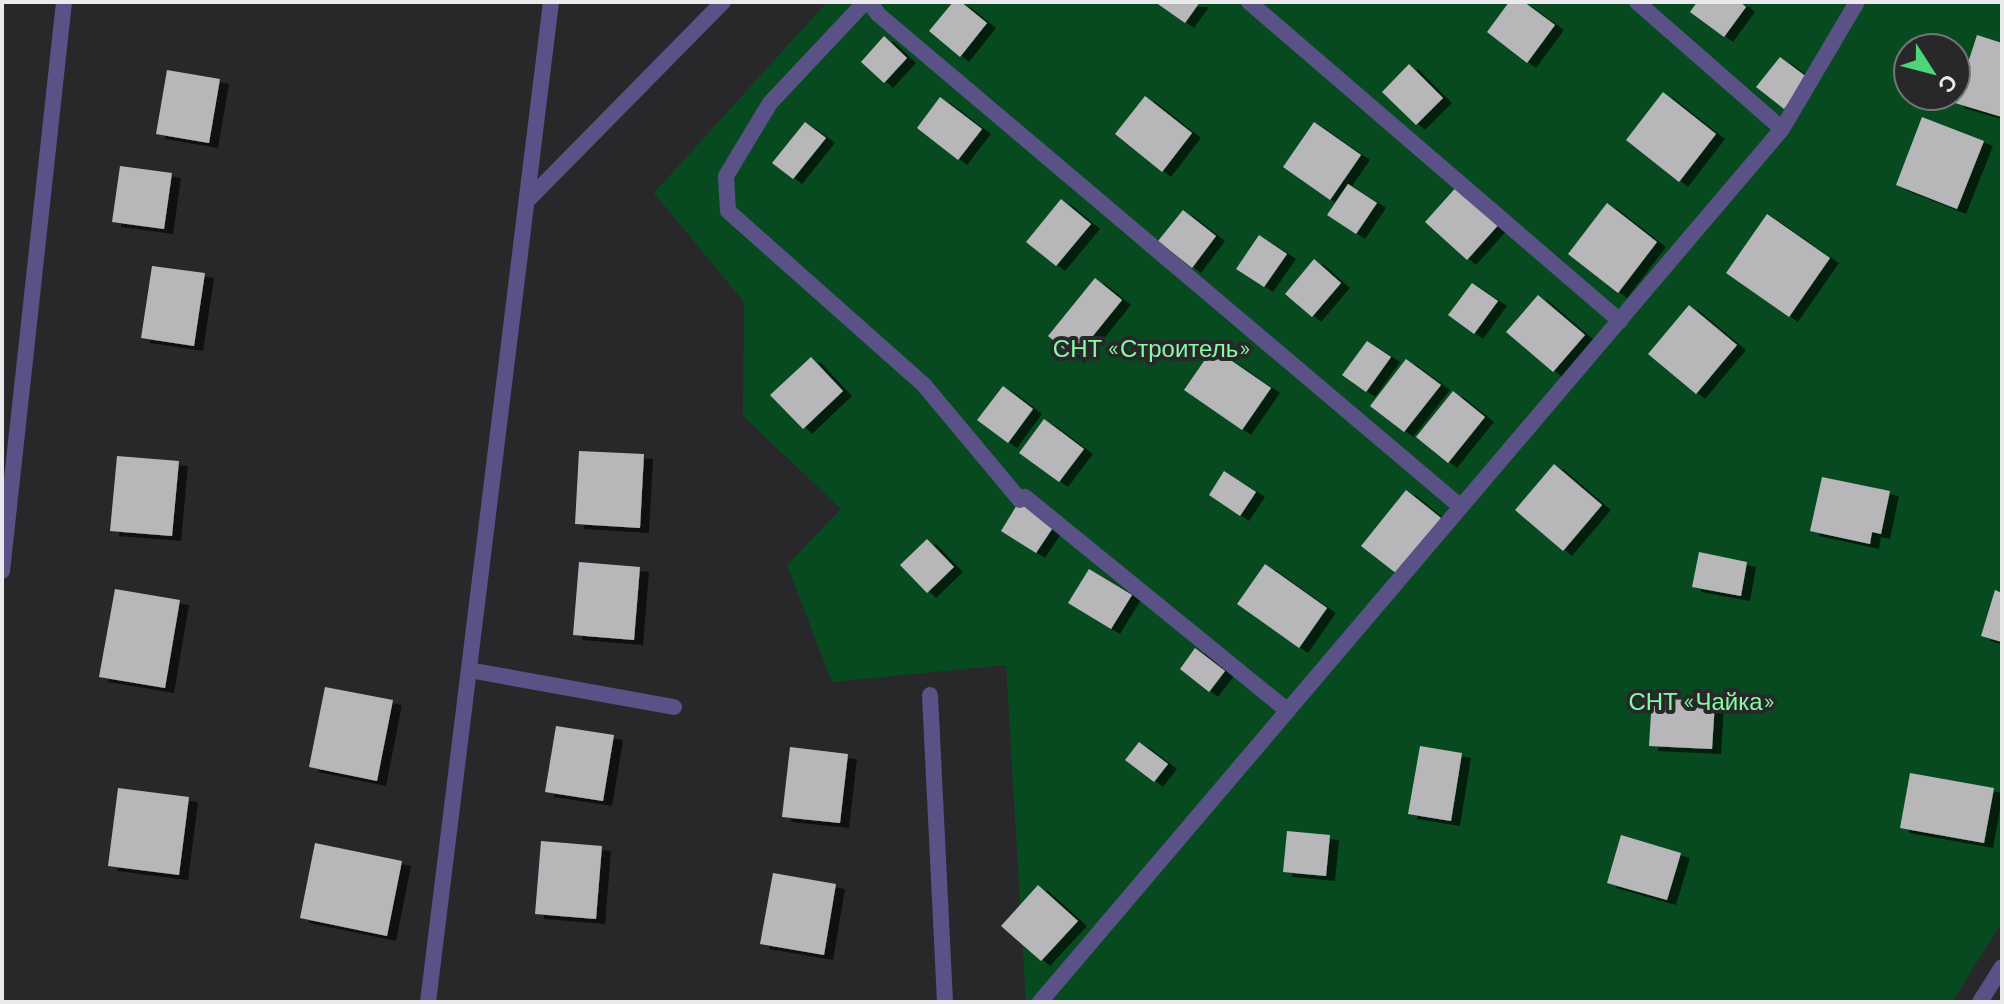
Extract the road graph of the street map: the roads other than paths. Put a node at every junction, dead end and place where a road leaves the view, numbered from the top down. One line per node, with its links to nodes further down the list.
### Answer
1 (64, 2): 12 (lane)
2 (551, 2): 9 (lane)
3 (723, 2): 9 (lane)
4 (867, 2): 11 (lane); 16 (lane)
5 (1249, 2): 10 (lane)
6 (1637, 2): 8 (lane)
7 (1857, 2): 8 (lane)
8 (1782, 129): 10 (lane)
9 (529, 199): 13 (lane)
10 (1620, 321): 11 (lane)
11 (1461, 507): 16 (lane)
12 (2, 571)
13 (469, 670): 15 (lane); 18 (lane)
14 (930, 695): 19 (lane)
15 (674, 707)
16 (1288, 711): 20 (lane)
17 (2002, 967): 21 (lane)
18 (428, 1002)
19 (945, 1002)
20 (1040, 1002)
21 (1980, 1002)

